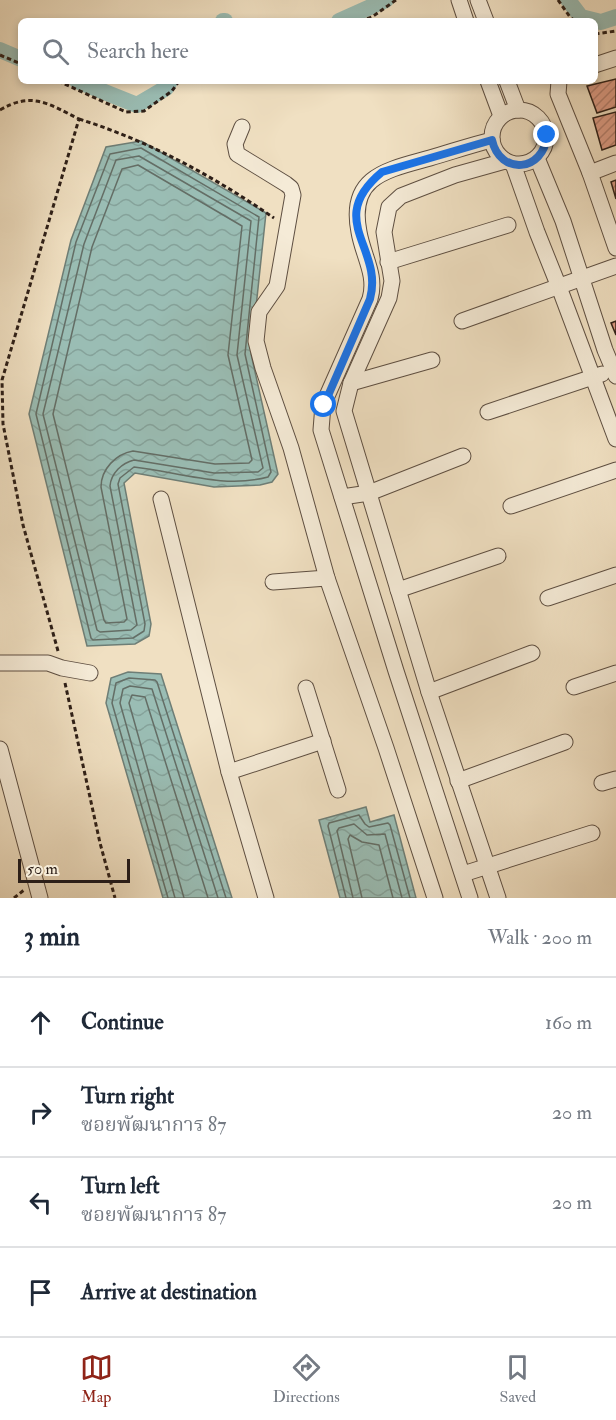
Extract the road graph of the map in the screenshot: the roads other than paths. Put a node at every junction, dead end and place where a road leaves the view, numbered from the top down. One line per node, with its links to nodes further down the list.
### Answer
1 (459, 0): 3 (street)
2 (478, 0): 4 (street)
3 (465, 18)
4 (485, 18)
5 (616, 58): 6 (street)
6 (598, 64)
7 (489, 84): 11 (street)
8 (508, 84): 10 (street)
9 (559, 84): 18 (street)
10 (518, 110): 11 (street); 15 (street)
11 (501, 116): 13 (street)
12 (242, 127): 41 (street)
13 (492, 140): 14 (street); 16 (street)
14 (446, 153): 19 (street); 36 (street)
15 (537, 158): 16 (street); 24 (street)
16 (509, 163): 19 (street); 25 (street)
17 (616, 164): 18 (street)
18 (590, 173): 21 (street)
19 (455, 175): 22 (street)
20 (508, 225): 22 (street)
21 (616, 248)
22 (388, 262): 30 (street)
23 (616, 266): 24 (street)
24 (582, 279): 25 (street); 28 (street)
25 (559, 287): 26 (street); 29 (street)
26 (462, 321)
27 (432, 360): 30 (street)
28 (615, 372): 29 (street)
29 (592, 378): 31 (street); 32 (street)
30 (351, 383): 35 (street)
31 (488, 412)
32 (616, 439)
33 (463, 456): 35 (street)
34 (616, 470): 38 (street)
35 (369, 493): 36 (street); 43 (street)
36 (342, 497): 60 (street)
37 (160, 500): 55 (street)
38 (511, 506)
39 (498, 556): 43 (street)
40 (616, 575): 44 (street)
41 (327, 578): 42 (street); 63 (street)
42 (273, 582)
43 (398, 590): 51 (street)
44 (548, 598)
45 (532, 653): 51 (street)
46 (0, 663): 47 (street)
47 (90, 673)
48 (616, 673): 49 (street)
49 (574, 687)
50 (306, 688): 52 (street)
51 (429, 692): 56 (street)
52 (323, 741): 55 (street); 57 (street)
53 (565, 742): 56 (street)
54 (0, 749): 61 (street)
55 (229, 772): 62 (street)
56 (458, 781): 59 (street)
57 (338, 790)
58 (592, 833): 59 (street)
59 (488, 866): 60 (street); 65 (street)
60 (463, 874): 64 (street)
61 (40, 898)
62 (266, 898)
63 (435, 898)
64 (470, 898)
65 (498, 898)

